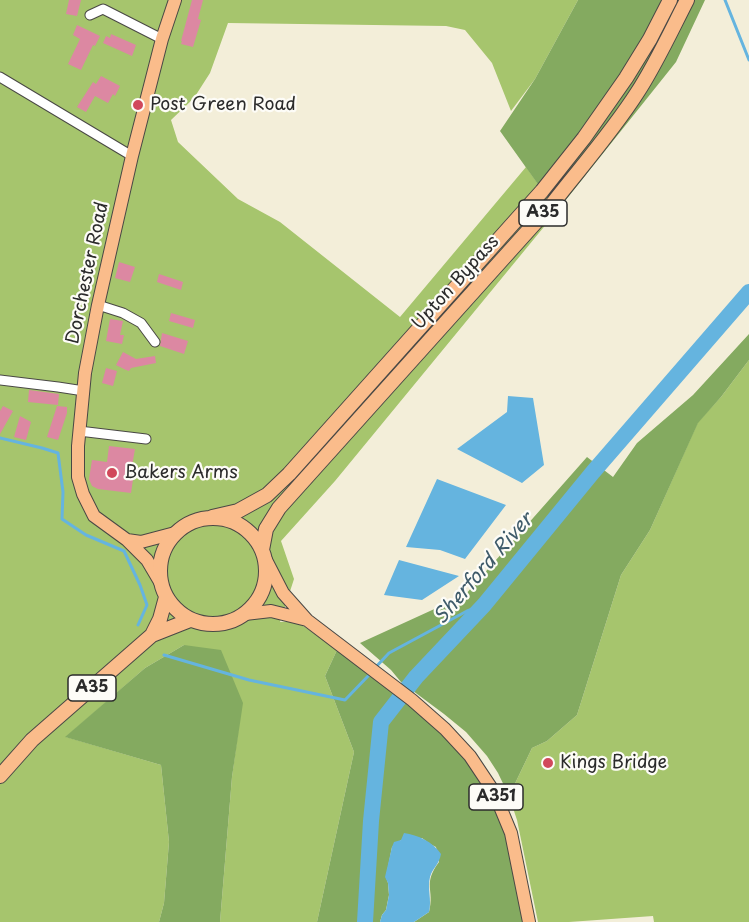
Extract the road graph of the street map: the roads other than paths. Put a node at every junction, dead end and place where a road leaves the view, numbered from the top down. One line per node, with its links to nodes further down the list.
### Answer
1 (106, 0): 5 (street)
2 (175, 0): 7 (main road, Dorchester Road)
3 (670, 0): 16 (highway, Upton Bypass / A35)
4 (687, 0): 19 (highway, Upton Bypass / A35)
5 (106, 10): 6 (street); 7 (street)
6 (90, 15)
7 (162, 39): 9 (main road, Dorchester Road)
8 (0, 77): 9 (street)
9 (132, 156): 10 (main road, Dorchester Road)
10 (98, 305): 11 (street); 13 (main road, Dorchester Road)
11 (155, 342)
12 (0, 380): 13 (street)
13 (84, 391): 14 (main road, Dorchester Road)
14 (79, 431): 15 (street); 18 (main road, Dorchester Road)
15 (146, 439)
16 (212, 517): 17 (highway); 19 (highway)
17 (175, 533): 18 (main road); 20 (highway)
18 (127, 540): 20 (main road, Dorchester Road)
19 (264, 555): 22 (highway); 24 (main road, A351)
20 (160, 582): 21 (highway)
21 (166, 597): 23 (highway); 25 (highway, A35)
22 (245, 614): 23 (highway); 24 (main road, A351)
23 (190, 620): 25 (highway, A35)
24 (307, 620): 27 (main road, A351)
25 (152, 636): 26 (highway, A35)
26 (0, 776)
27 (529, 922)

